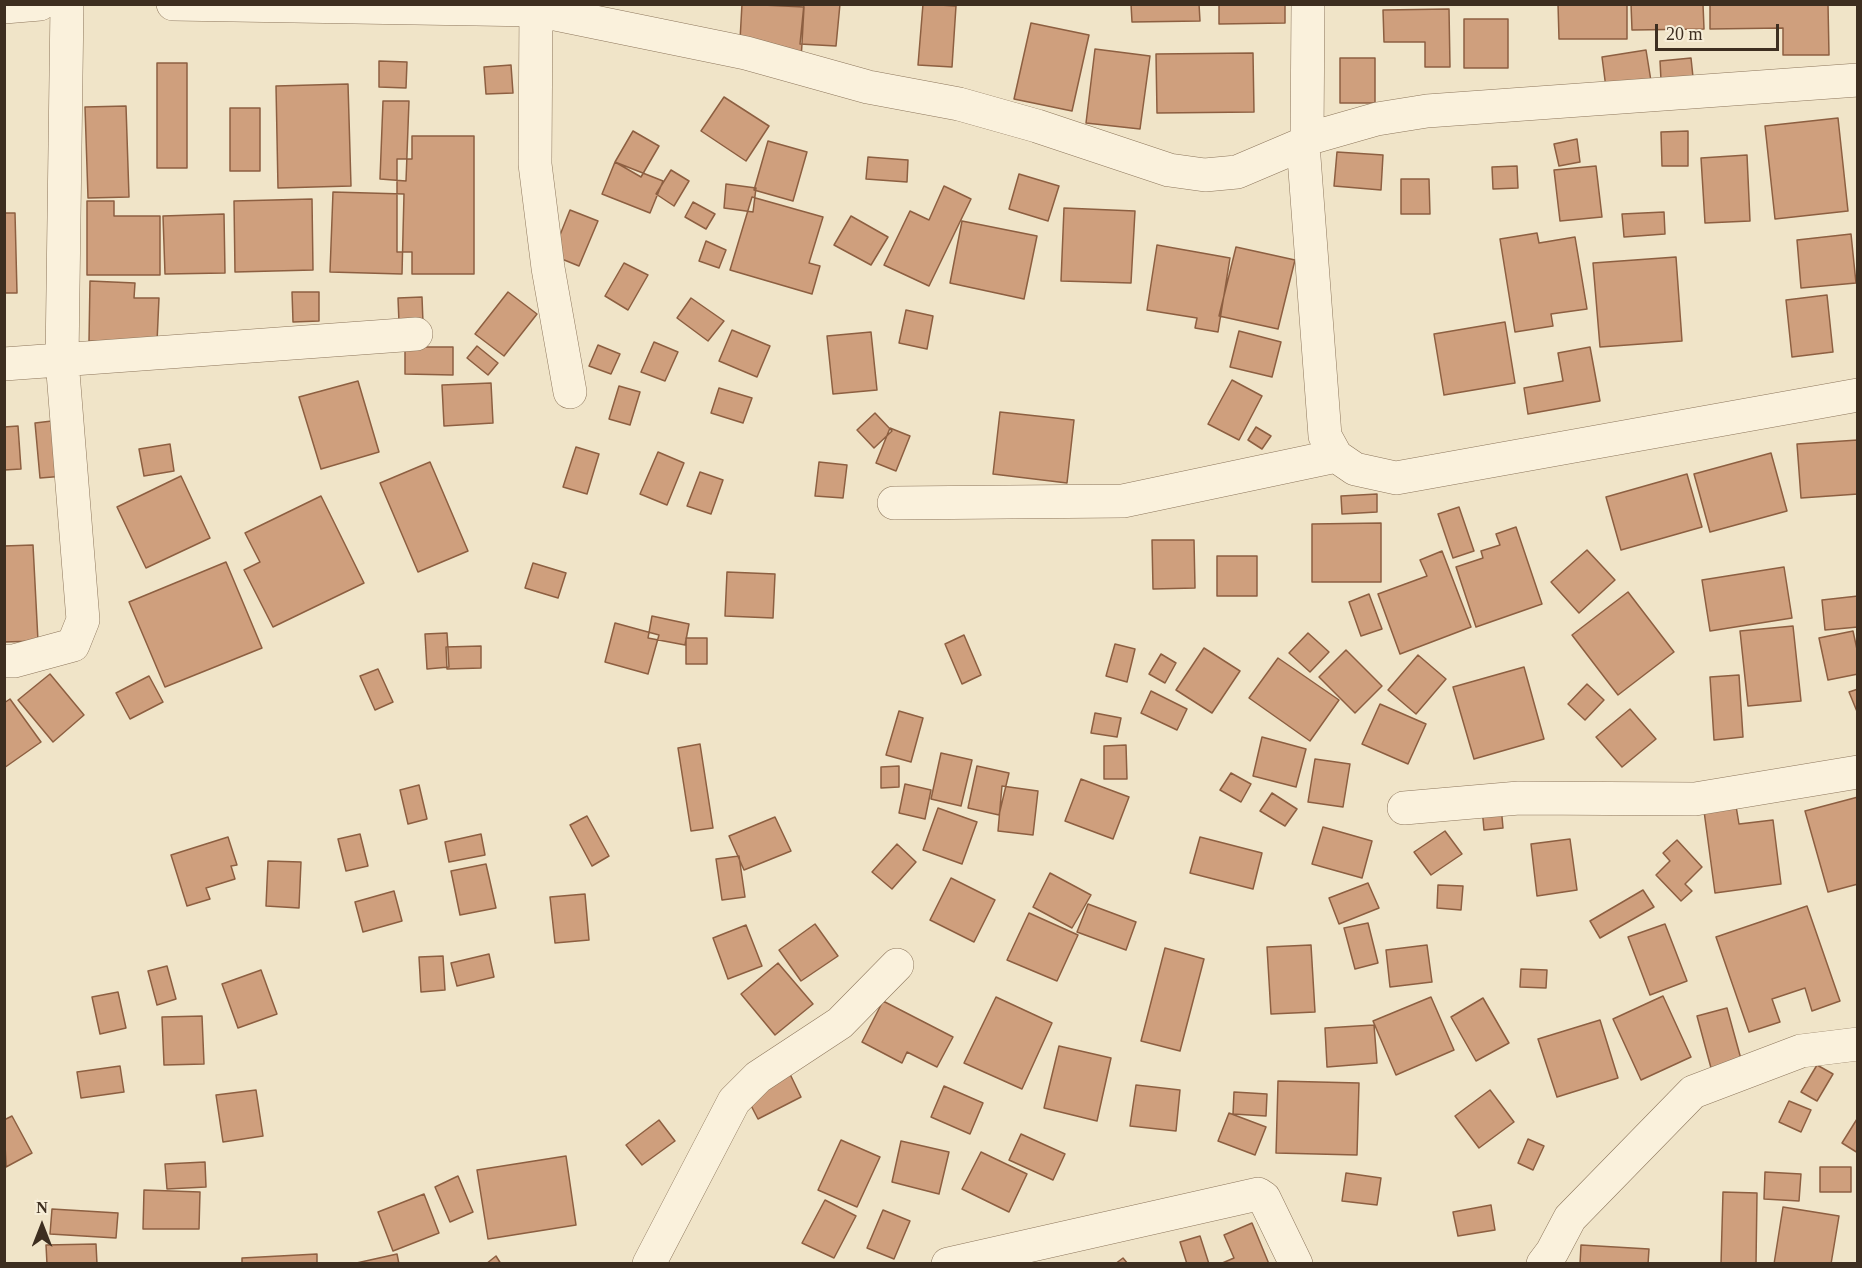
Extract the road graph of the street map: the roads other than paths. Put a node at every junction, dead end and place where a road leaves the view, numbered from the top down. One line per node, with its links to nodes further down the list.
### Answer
1 (40, 4): 5 (street)
2 (67, 4): 10 (street)
3 (173, 4): 6 (street)
4 (1308, 4): 8 (street)
5 (4, 7)
6 (536, 7): 8 (street); 12 (street)
7 (1857, 80): 8 (street)
8 (1305, 141): 14 (street)
9 (416, 334): 10 (street)
10 (62, 360): 11 (street); 16 (street)
11 (4, 364)
12 (570, 392)
13 (1857, 395): 14 (street)
14 (1336, 456): 15 (street)
15 (894, 503)
16 (4, 661)
17 (1857, 772): 18 (street)
18 (1404, 808)
19 (897, 965): 21 (street)
20 (1857, 1044): 24 (street)
21 (649, 1263)
22 (948, 1263): 23 (street)
23 (1296, 1263)
24 (1543, 1263)

